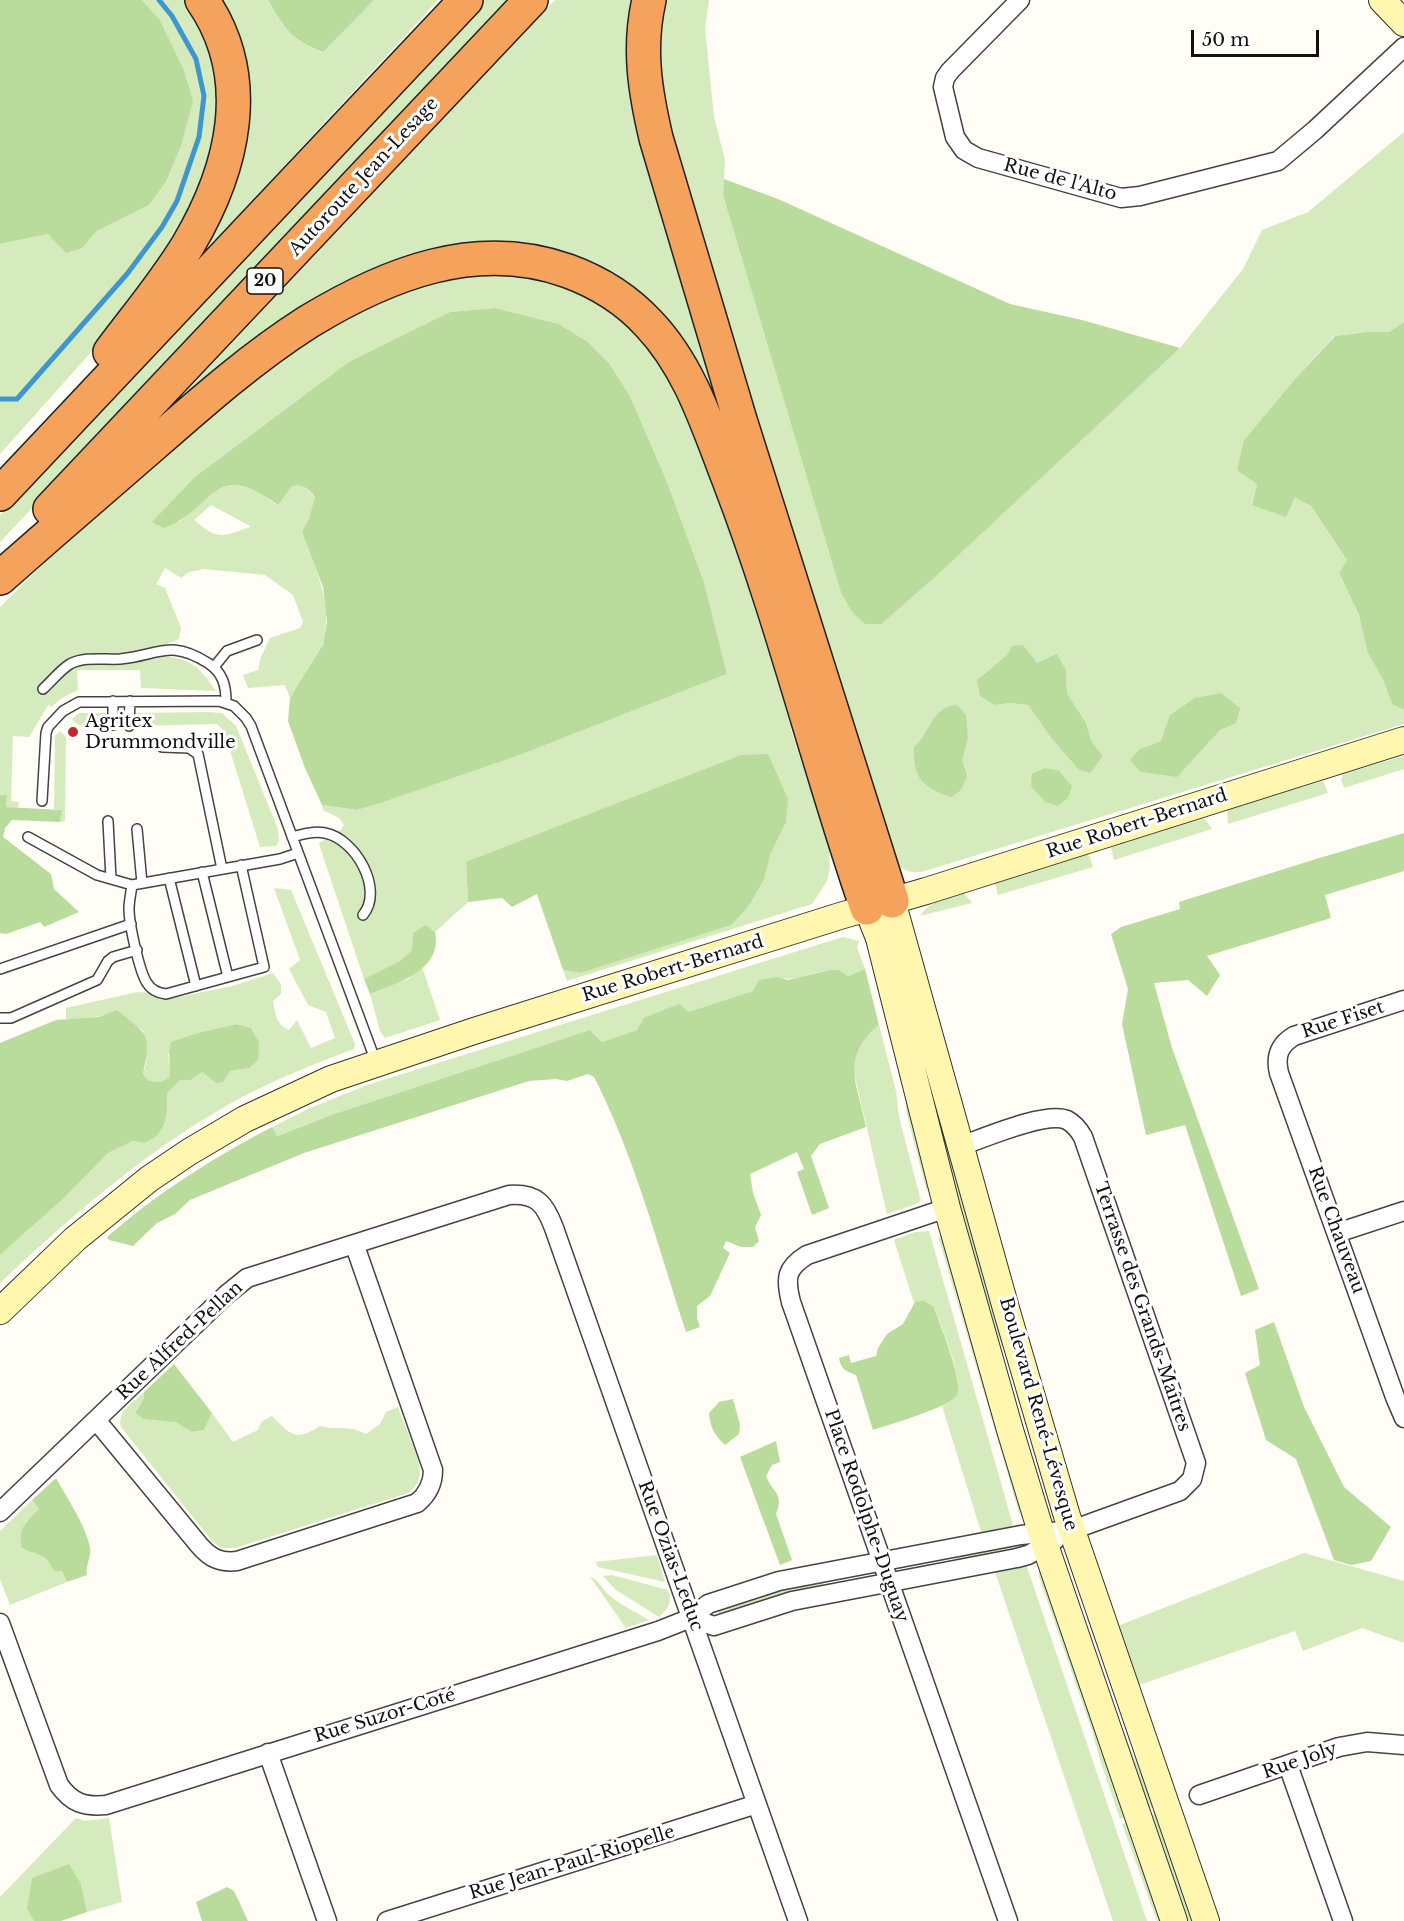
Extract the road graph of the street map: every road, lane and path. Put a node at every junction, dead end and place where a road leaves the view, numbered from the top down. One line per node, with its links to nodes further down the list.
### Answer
1 (202, 0): 9 (highway)
2 (466, 0): 9 (highway, 20)
3 (531, 0): 11 (highway, Autoroute Jean-Lesage / 20)
4 (649, 0): 35 (highway)
5 (1020, 0): 8 (street, Rue de l'Alto)
6 (1382, 0): 7 (main road)
7 (1404, 23)
8 (1404, 47)
9 (29, 463): 10 (highway, 20)
10 (0, 494)
11 (0, 563)
12 (0, 578): 35 (highway)
13 (257, 640): 14 (lane)
14 (214, 667): 15 (lane); 18 (lane)
15 (44, 689)
16 (113, 701): 17 (lane); 19 (lane); 23 (lane)
17 (130, 701): 18 (lane); 20 (lane)
18 (226, 702): 27 (lane)
19 (113, 725)
20 (129, 726)
21 (1404, 740): 35 (main road, Rue Robert-Bernard)
22 (162, 747): 30 (lane)
23 (42, 801)
24 (108, 821): 33 (lane)
25 (137, 829): 34 (lane)
26 (28, 837): 33 (lane)
27 (292, 837): 28 (lane); 36 (lane)
28 (298, 853): 29 (lane); 45 (lane)
29 (241, 865): 30 (lane); 40 (lane)
30 (222, 869): 31 (lane)
31 (202, 872): 32 (lane); 40 (lane)
32 (169, 878): 34 (lane); 41 (lane)
33 (111, 879): 34 (lane)
34 (137, 884): 37 (lane)
35 (880, 904): 45 (main road, Rue Robert-Bernard); 46 (main road, Boulevard René-Lévesque); 48 (main road, Boulevard René-Lévesque)
36 (363, 915)
37 (131, 924): 38 (lane); 39 (lane)
38 (137, 950): 41 (lane); 43 (lane)
39 (0, 969)
40 (228, 977): 41 (lane)
41 (196, 986)
42 (1404, 1000): 44 (street, Rue Fiset)
43 (0, 1018)
44 (1284, 1043): 50 (street, Rue Chauveau)
45 (376, 1062): 52 (main road, Rue Robert-Bernard)
46 (961, 1146): 56 (main road, Boulevard René-Lévesque); 56 (street, Terrasse des Grands-Maîtres)
47 (533, 1198): 51 (street, Rue Alfred-Pellan); 64 (street, Rue Ozias-Leduc)
48 (947, 1208): 57 (main road, Boulevard René-Lévesque); 59 (street, Place Rodolphe-Duguay)
49 (1404, 1211): 50 (street)
50 (1337, 1233): 53 (street, Rue Chauveau)
51 (354, 1246): 54 (street, Rue Alfred-Pellan); 54 (street)
52 (0, 1311)
53 (1404, 1418)
54 (96, 1420): 55 (street, Rue Alfred-Pellan)
55 (0, 1512)
56 (1072, 1530): 57 (street, Rue Suzor-Coté); 76 (main road, Boulevard René-Lévesque)
57 (1043, 1540): 58 (street, Rue Suzor-Coté); 60 (street, Rue Suzor-Coté); 75 (main road, Boulevard René-Lévesque)
58 (946, 1550): 59 (street, Rue Suzor-Coté); 60 (street)
59 (882, 1561): 61 (street, Rue Suzor-Coté); 62 (street, Place Rodolphe-Duguay)
60 (950, 1571): 62 (street, Rue Suzor-Coté)
61 (830, 1572): 63 (street); 64 (street, Rue Suzor-Coté)
62 (890, 1582): 63 (street, Rue Suzor-Coté); 74 (street, Place Rodolphe-Duguay)
63 (834, 1592): 64 (street, Rue Suzor-Coté)
64 (692, 1618): 67 (street, Rue Suzor-Coté); 70 (street, Rue Ozias-Leduc)
65 (0, 1623): 67 (street, Rue Suzor-Coté)
66 (1404, 1745): 68 (street, Rue Joly)
67 (268, 1753): 71 (street)
68 (1288, 1765): 69 (street, Rue Joly); 77 (street)
69 (1199, 1795)
70 (757, 1804): 72 (street, Rue Jean-Paul-Riopelle); 73 (street, Rue Ozias-Leduc)
71 (327, 1921)
72 (387, 1921)
73 (798, 1921)
74 (1008, 1921)
75 (1174, 1921)
76 (1206, 1921)
77 (1343, 1921)

